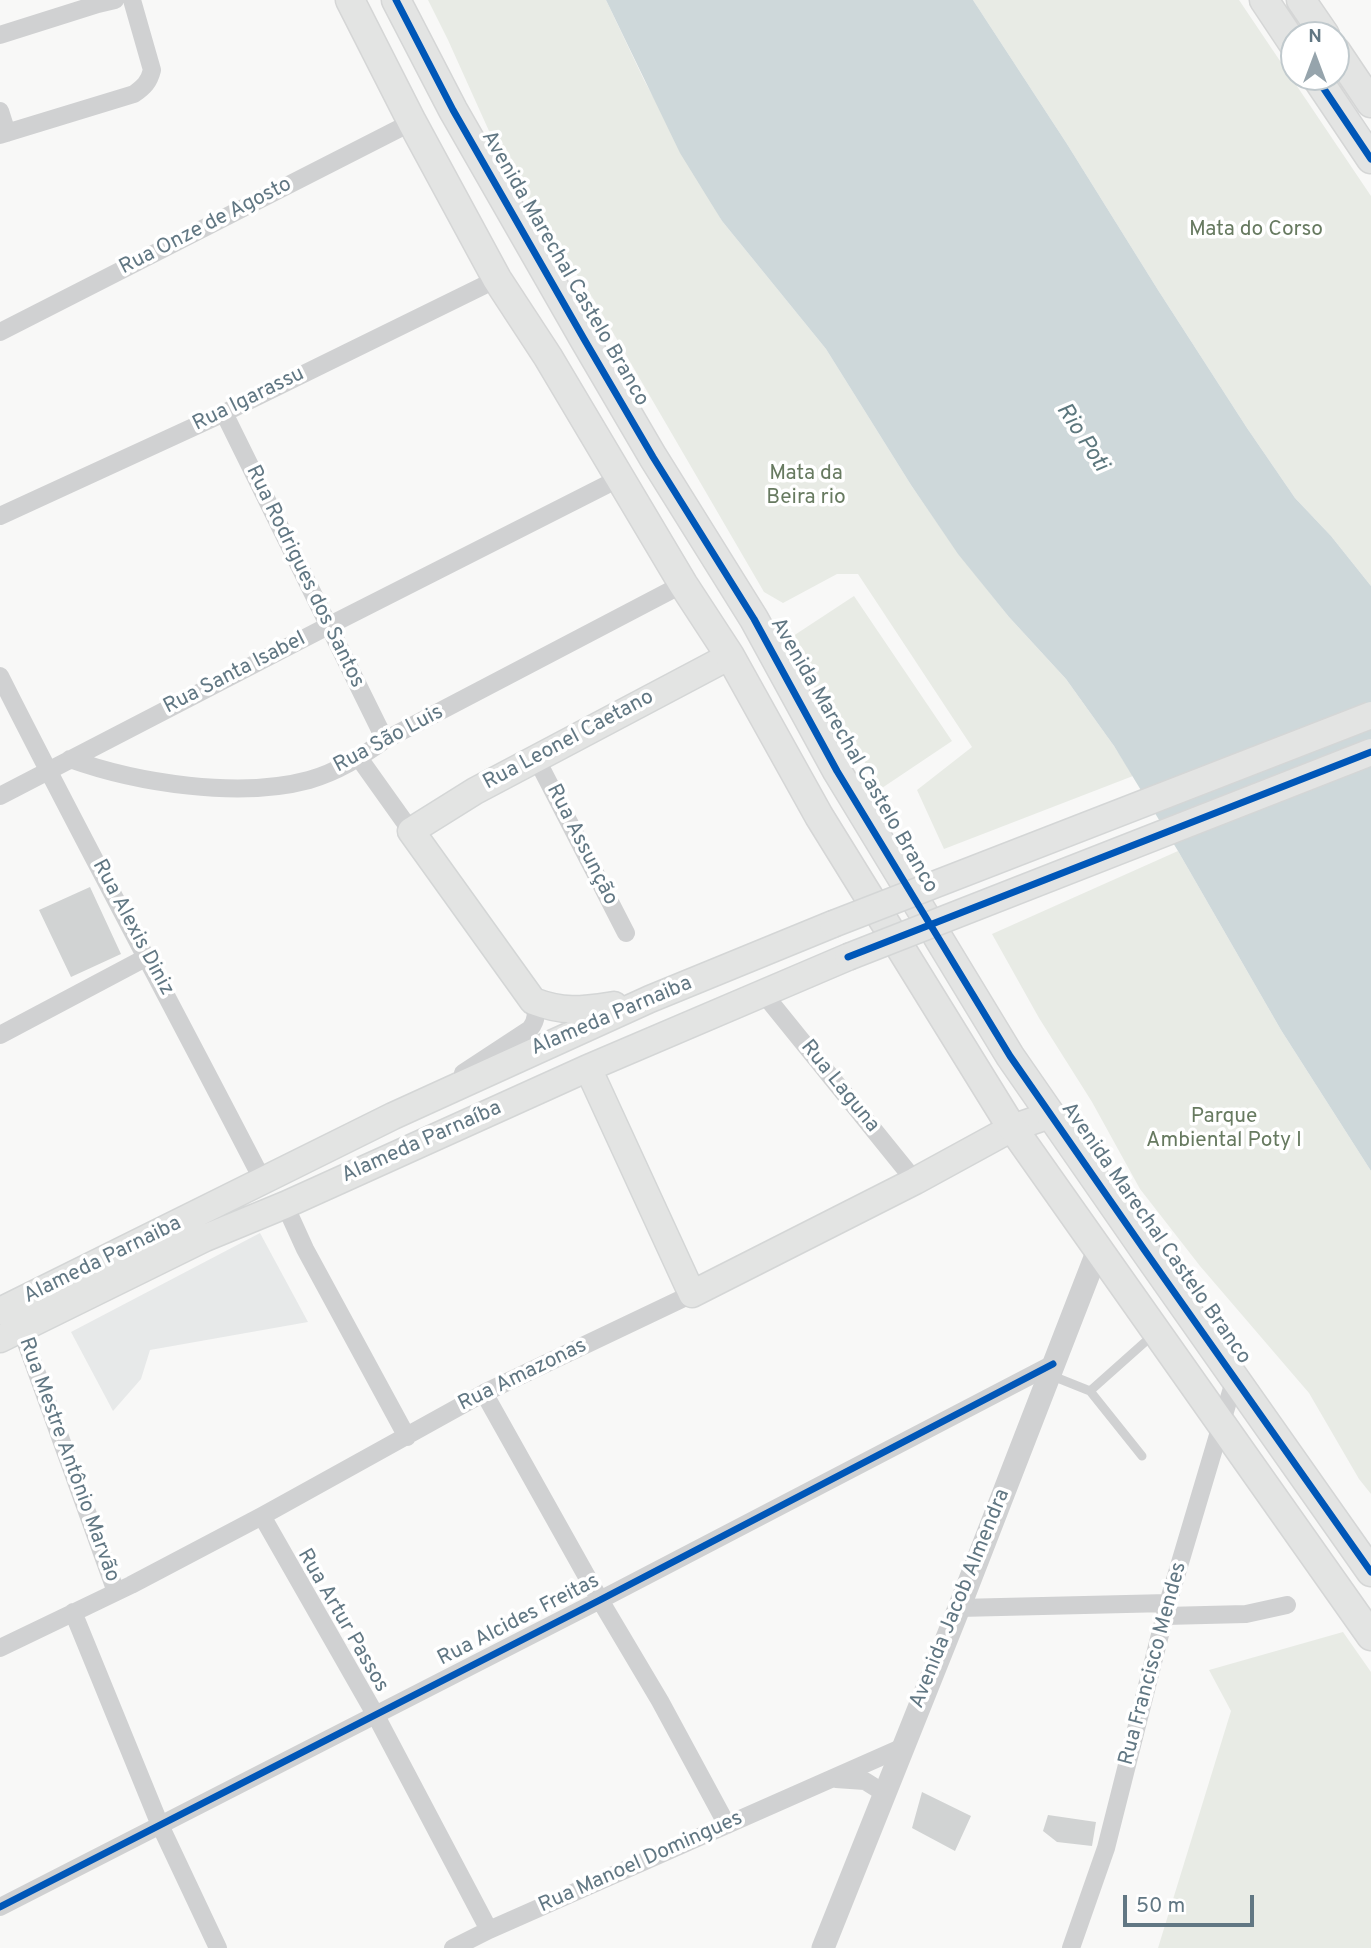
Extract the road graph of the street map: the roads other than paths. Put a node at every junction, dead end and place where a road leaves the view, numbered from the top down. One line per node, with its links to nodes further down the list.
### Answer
1 (132, 0): 15 (street)
2 (350, 0): 14 (main road)
3 (396, 0): 19 (main road, Avenida Marechal Castelo Branco)
4 (1264, 0): 8 (main road)
5 (1301, 0): 7 (main road)
6 (103, 1): 9 (street)
7 (1315, 21)
8 (1280, 24)
9 (0, 35)
10 (1350, 71): 12 (main road)
11 (1325, 91): 16 (main road)
12 (1370, 100)
13 (0, 111): 15 (street)
14 (412, 122): 17 (main road); 18 (street, Rua Onze de Agosto)
15 (3, 134)
16 (1371, 159)
17 (497, 279): 20 (main road); 21 (street, Rua Igarassu)
18 (0, 332)
19 (584, 339): 20 (main road); 36 (main road, Avenida Marechal Castelo Branco)
20 (548, 357): 22 (main road)
21 (224, 413): 23 (street, Rua Igarassu); 25 (street, Rua Rodrigues dos Santos)
22 (621, 478): 24 (main road); 25 (street, Rua Santa Isabel)
23 (0, 516)
24 (683, 584): 26 (main road); 29 (street, Rua São Luis)
25 (328, 626): 29 (street, Rua Rodrigues dos Santos); 33 (street, Rua Santa Isabel)
26 (730, 656): 32 (main road, Rua Leonel Caetano); 38 (main road)
27 (0, 676): 34 (street, Rua Alexis Diniz)
28 (1371, 715): 42 (main road, Alameda Parnaiba, bridge)
29 (385, 740): 31 (street, Rua São Luis)
30 (1371, 752): 41 (main road, Alameda Parnaíba, bridge)
31 (359, 758): 33 (street, Rua São Luis); 37 (street)
32 (536, 758): 37 (main road, Rua Leonel Caetano); 39 (street, Rua Assunção)
33 (70, 759): 34 (street, Rua Santa Isabel)
34 (48, 771): 35 (street, Rua Santa Isabel); 40 (street, Rua Alexis Diniz)
35 (0, 796)
36 (870, 825): 38 (main road); 46 (main road, Avenida Marechal Castelo Branco)
37 (411, 831): 43 (main road)
38 (836, 844): 48 (main road)
39 (626, 933)
40 (147, 957): 44 (street); 49 (street, Rua Alexis Diniz)
41 (763, 993): 45 (main road, Alameda Parnaíba); 50 (street, Rua Laguna)
42 (650, 999): 43 (main road); 47 (main road, Alameda Parnaiba)
43 (533, 1001): 47 (street, Alameda Parnaiba)
44 (0, 1035)
45 (588, 1068): 51 (main road, Alameda Parnaíba); 53 (main road)
46 (1051, 1115): 48 (main road, Rua Amazonas); 58 (main road, Avenida Marechal Castelo Branco)
47 (393, 1116): 49 (main road, Alameda Parnaiba)
48 (1012, 1128): 50 (main road, Rua Amazonas); 52 (main road)
49 (263, 1181): 54 (main road, Alameda Parnaiba)
50 (915, 1181): 53 (main road, Rua Amazonas)
51 (285, 1205): 56 (main road, Alameda Parnaíba); 62 (street)
52 (1098, 1250): 55 (main road); 57 (street, Avenida Jacob Almendra)
53 (692, 1294): 60 (street, Rua Amazonas)
54 (0, 1311)
55 (1156, 1333): 59 (lane); 61 (main road)
56 (10, 1334): 66 (street, Rua Mestre Antônio Marvão)
57 (1051, 1369): 59 (lane); 67 (street, Rua Alcides Freitas); 69 (street, Avenida Jacob Almendra)
58 (1235, 1378): 61 (street, Rua Francisco Mendes); 65 (main road, Avenida Marechal Castelo Branco)
59 (1090, 1391): 63 (lane)
60 (484, 1393): 62 (street, Rua Amazonas); 67 (street)
61 (1220, 1425): 70 (street, Rua Francisco Mendes); 72 (main road)
62 (407, 1437): 64 (street, Rua Amazonas)
63 (1142, 1455)
64 (262, 1516): 66 (street, Rua Amazonas); 74 (street, Rua Artur Passos)
65 (1371, 1572)
66 (116, 1592): 71 (street, Rua Amazonas)
67 (600, 1600): 74 (street, Rua Alcides Freitas); 79 (street)
68 (1287, 1605): 70 (street)
69 (959, 1608): 70 (street); 75 (street, Avenida Jacob Almendra)
70 (1167, 1610): 85 (street, Rua Francisco Mendes)
71 (73, 1612): 73 (street, Rua Amazonas); 78 (street)
72 (1371, 1636)
73 (0, 1648)
74 (375, 1714): 78 (street, Rua Alcides Freitas); 81 (street, Rua Artur Passos)
75 (901, 1748): 76 (street, Rua Manoel Domingues); 77 (street, Avenida Jacob Almendra)
76 (829, 1779): 77 (street, Rua Manoel Domingues); 79 (street, Rua Manoel Domingues)
77 (884, 1793): 84 (street, Avenida Jacob Almendra)
78 (160, 1825): 80 (street, Rua Alcides Freitas); 82 (street)
79 (727, 1825): 81 (street, Rua Manoel Domingues)
80 (0, 1908)
81 (489, 1930): 83 (street, Rua Manoel Domingues)
82 (218, 1948)
83 (453, 1948)
84 (822, 1948)
85 (1071, 1948)

